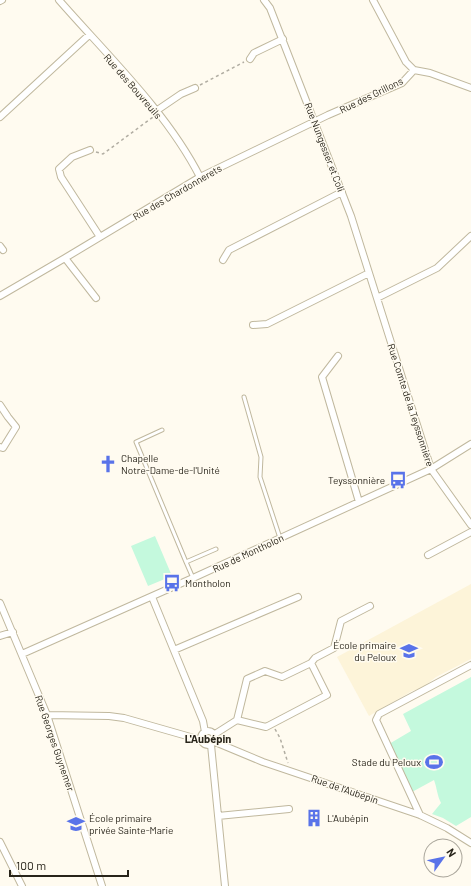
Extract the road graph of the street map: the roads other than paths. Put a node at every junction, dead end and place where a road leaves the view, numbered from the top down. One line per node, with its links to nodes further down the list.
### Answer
1 (59, 0): 4 (street, Rue des Bouvreuils)
2 (264, 0): 5 (street, Rue Nungesser et Coli)
3 (373, 0): 7 (street)
4 (89, 35): 10 (street, Rue des Bouvreuils); 11 (street)
5 (283, 39): 6 (street); 12 (street, Rue Nungesser et Coli)
6 (250, 59)
7 (414, 70): 9 (street); 12 (street, Rue des Grillons)
8 (195, 88): 10 (street)
9 (471, 88)
10 (157, 112): 14 (street, Rue des Bouvreuils)
11 (0, 117)
12 (315, 122): 14 (street, Rue des Chardonnerets); 15 (street, Rue Nungesser et Coli)
13 (90, 150): 17 (street)
14 (200, 177): 17 (street, Rue des Chardonnerets)
15 (342, 192): 19 (street); 20 (street, Rue Nungesser et Coli)
16 (471, 236): 23 (street)
17 (100, 237): 18 (street, Rue des Chardonnerets)
18 (64, 258): 21 (street, Rue des Chardonnerets); 22 (street)
19 (223, 260)
20 (369, 273): 23 (street, Rue Nungesser et Coli); 24 (street)
21 (0, 296)
22 (96, 298)
23 (377, 298): 31 (street, Rue Comte de la Teyssonnière)
24 (253, 325)
25 (338, 356): 32 (street)
26 (244, 397): 35 (lane)
27 (0, 405): 30 (street)
28 (162, 430): 38 (lane)
29 (471, 444): 31 (street, Rue de Montholon)
30 (0, 447)
31 (431, 468): 32 (street, Rue de Montholon); 33 (street, Rue Comte de la Teyssonnière)
32 (359, 502): 35 (street, Rue de Montholon)
33 (471, 525)
34 (471, 532): 37 (street)
35 (280, 538): 39 (street, Rue de Montholon)
36 (216, 550): 38 (lane)
37 (428, 555)
38 (186, 562): 39 (lane)
39 (193, 578): 40 (street, Rue de Montholon)
40 (152, 596): 46 (street); 47 (street, Rue de Montholon)
41 (298, 597): 46 (street)
42 (0, 603): 44 (street, Rue Georges Guynemer)
43 (370, 606): 48 (street)
44 (13, 632): 45 (street); 47 (street, Rue Georges Guynemer)
45 (0, 636)
46 (174, 650): 52 (street)
47 (22, 654): 50 (street, Rue Georges Guynemer)
48 (312, 663): 51 (street); 51 (street)
49 (471, 665): 57 (street)
50 (47, 715): 54 (street); 62 (street, Rue Georges Guynemer)
51 (237, 720): 53 (street)
52 (205, 732): 53 (street); 54 (street)
53 (215, 734): 55 (street)
54 (201, 740): 55 (street)
55 (213, 744): 57 (street, Rue de l'Aubépin); 58 (street)
56 (289, 810): 58 (street)
57 (420, 815): 60 (street, Rue de l'Aubépin)
58 (218, 816): 63 (street)
59 (0, 842): 61 (street)
60 (471, 844)
61 (22, 886)
62 (102, 886)
63 (225, 886)

